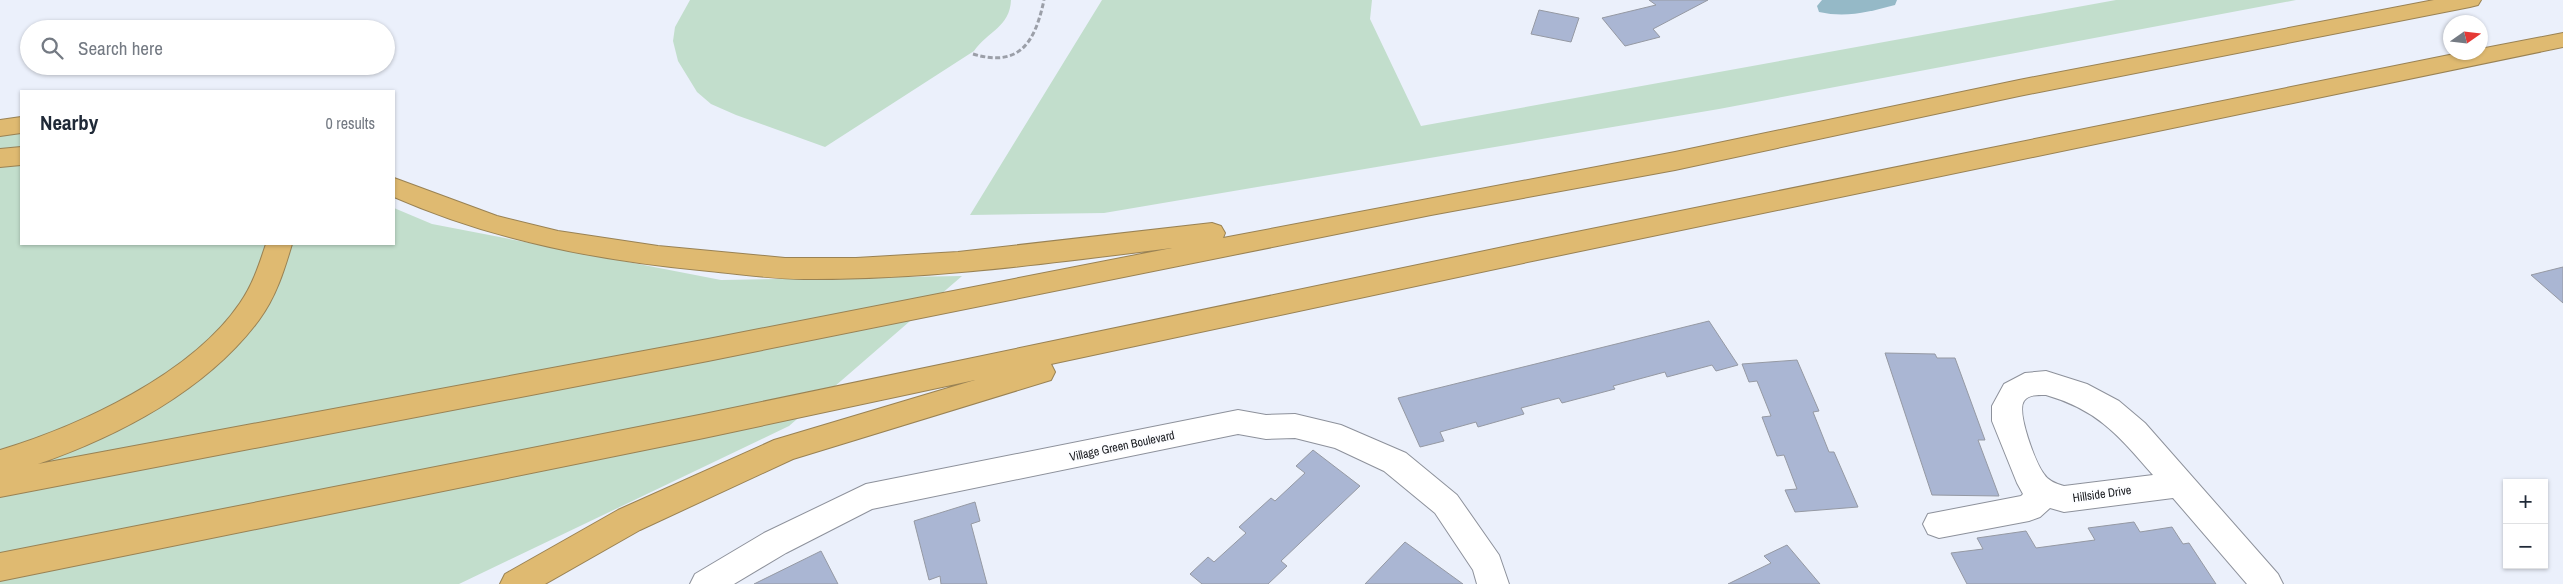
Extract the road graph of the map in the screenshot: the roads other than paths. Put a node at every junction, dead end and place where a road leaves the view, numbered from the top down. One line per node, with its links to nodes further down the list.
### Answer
1 (2470, 0): 10 (highway)
2 (2563, 40): 12 (highway)
3 (20, 116): 4 (highway)
4 (0, 117)
5 (20, 125): 6 (highway)
6 (0, 128)
7 (20, 156): 8 (highway)
8 (0, 158)
9 (395, 187): 10 (highway)
10 (1431, 206): 14 (highway)
11 (279, 245): 13 (highway)
12 (1210, 320): 18 (highway); 19 (highway)
13 (0, 463)
14 (0, 484)
15 (2180, 484): 16 (street, Hillside Drive); 16 (street); 22 (street)
16 (2046, 493): 17 (street)
17 (1939, 524)
18 (0, 566)
19 (516, 584)
20 (706, 584): 21 (street, Village Green Boulevard)
21 (1493, 584)
22 (2267, 584)

